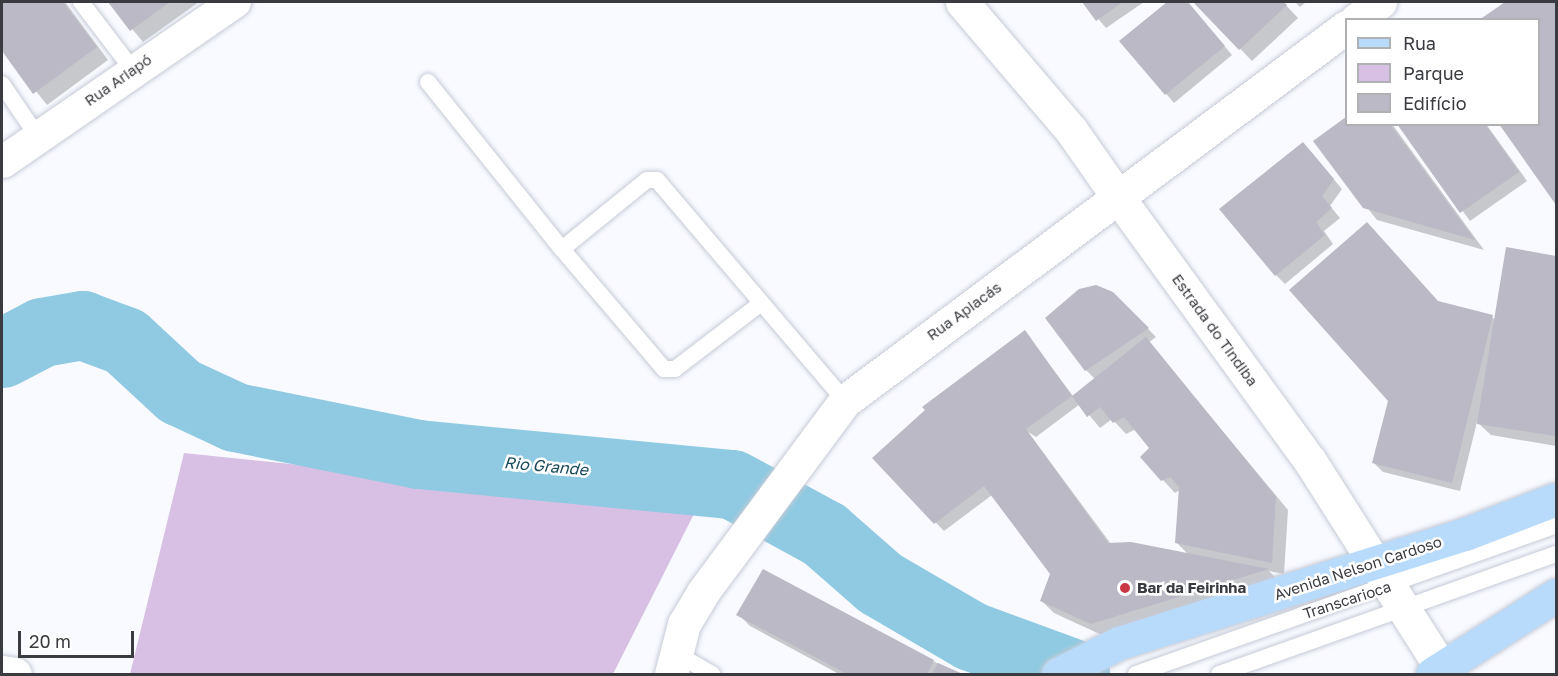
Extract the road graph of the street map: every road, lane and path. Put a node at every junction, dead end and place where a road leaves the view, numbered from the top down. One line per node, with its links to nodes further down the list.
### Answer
1 (81, 2): 7 (lane)
2 (235, 2): 7 (street, Rua Ariapó)
3 (962, 2): 12 (main road, Estrada do Tindiba)
4 (1380, 2): 5 (main road)
5 (1359, 18)
6 (1345, 28): 12 (main road, Rua Apiacás)
7 (132, 69): 10 (street, Rua Ariapó)
8 (428, 82): 13 (lane)
9 (2, 84): 10 (lane)
10 (39, 138): 11 (street, Rua Ariapó)
11 (3, 162)
12 (1118, 197): 15 (main road, Rua Apiacás); 19 (main road, Estrada do Tindiba)
13 (562, 249): 14 (lane); 14 (lane)
14 (760, 304): 15 (lane)
15 (845, 401): 21 (main road, Rua Apiacás)
16 (1557, 499): 19 (main road, Avenida Nelson Cardoso)
17 (1557, 525): 19 (lane, Transcarioca)
18 (1557, 554): 19 (lane, Transcarioca)
19 (1389, 588): 23 (main road, Estrada do Tindiba); 26 (main road, Avenida Nelson Cardoso); 27 (lane, Transcarioca); 28 (lane, Transcarioca)
20 (1557, 595): 23 (main road)
21 (673, 664): 25 (lane)
22 (2, 672): 24 (main road)
23 (1440, 673)
24 (15, 675)
25 (712, 675)
26 (1058, 675)
27 (1136, 675)
28 (1219, 675)

